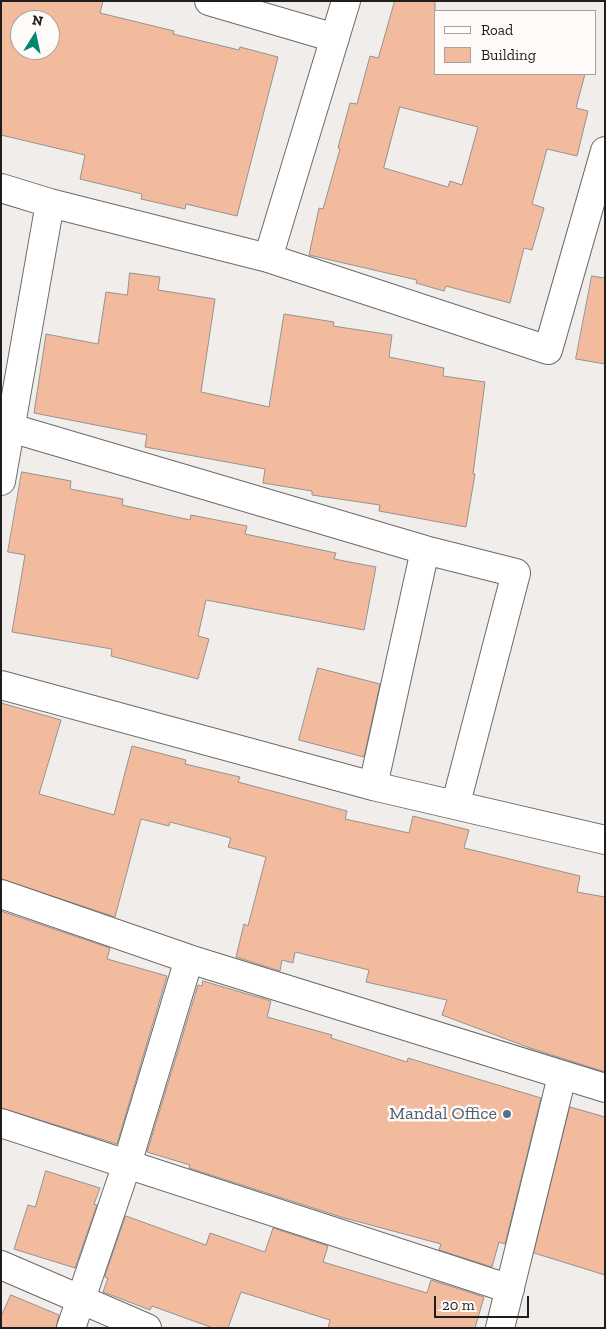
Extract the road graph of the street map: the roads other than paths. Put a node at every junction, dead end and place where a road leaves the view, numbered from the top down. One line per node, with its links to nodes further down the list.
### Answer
1 (209, 1): 3 (street)
2 (346, 1): 3 (street)
3 (335, 38): 7 (street)
4 (605, 151): 7 (street)
5 (1, 188): 6 (street)
6 (50, 204): 7 (street); 8 (street)
7 (268, 258)
8 (11, 428): 9 (street); 10 (street)
9 (1, 481)
10 (425, 550): 12 (street); 13 (street)
11 (1, 685): 12 (street)
12 (373, 786): 13 (street)
13 (456, 803): 14 (street)
14 (605, 840)
15 (1, 894): 16 (street)
16 (189, 959): 17 (street); 20 (street)
17 (562, 1076): 18 (street); 22 (street)
18 (605, 1088)
19 (1, 1123): 20 (street)
20 (127, 1164): 22 (street); 23 (street)
21 (1, 1266): 23 (street)
22 (510, 1289): 26 (street)
23 (82, 1300): 24 (street); 25 (street)
24 (71, 1328)
25 (147, 1328)
26 (500, 1328)

